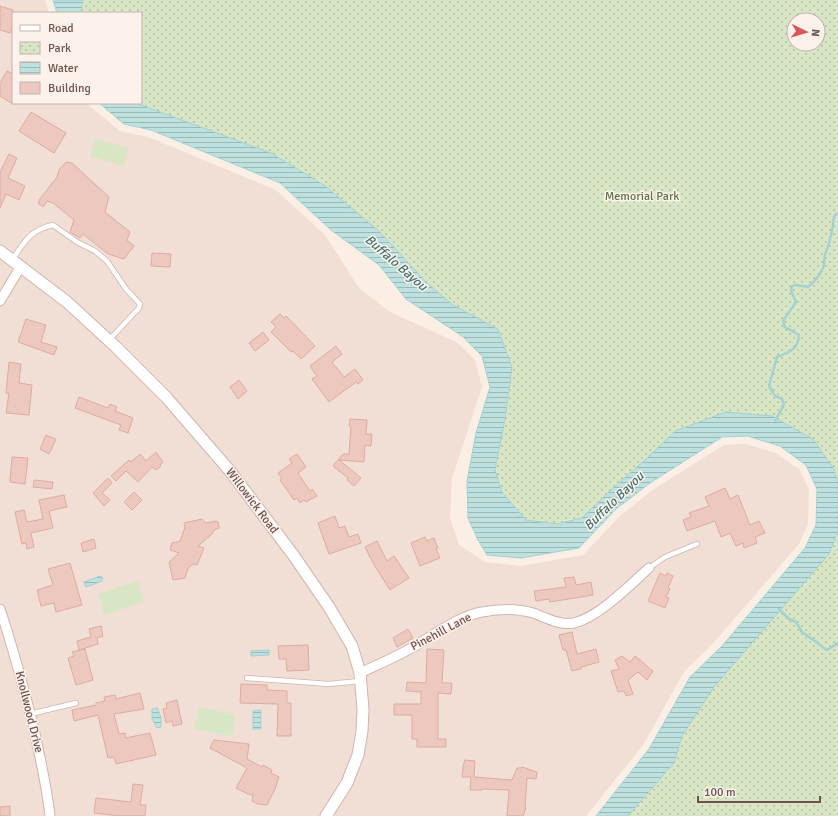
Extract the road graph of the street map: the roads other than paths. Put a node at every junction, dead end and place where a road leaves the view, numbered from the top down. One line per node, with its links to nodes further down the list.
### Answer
1 (0, 251): 2 (street, Willowick Road)
2 (17, 263): 3 (street); 4 (street, Willowick Road); 4 (lane)
3 (0, 301)
4 (109, 340): 8 (street, Willowick Road)
5 (697, 544): 6 (lane)
6 (649, 568): 8 (street, Pinehill Lane)
7 (0, 609): 11 (street, Knollwood Drive)
8 (360, 677): 9 (lane); 13 (street, Willowick Road)
9 (247, 678)
10 (76, 703): 11 (lane)
11 (30, 714): 12 (street, Knollwood Drive)
12 (50, 816)
13 (326, 816)

